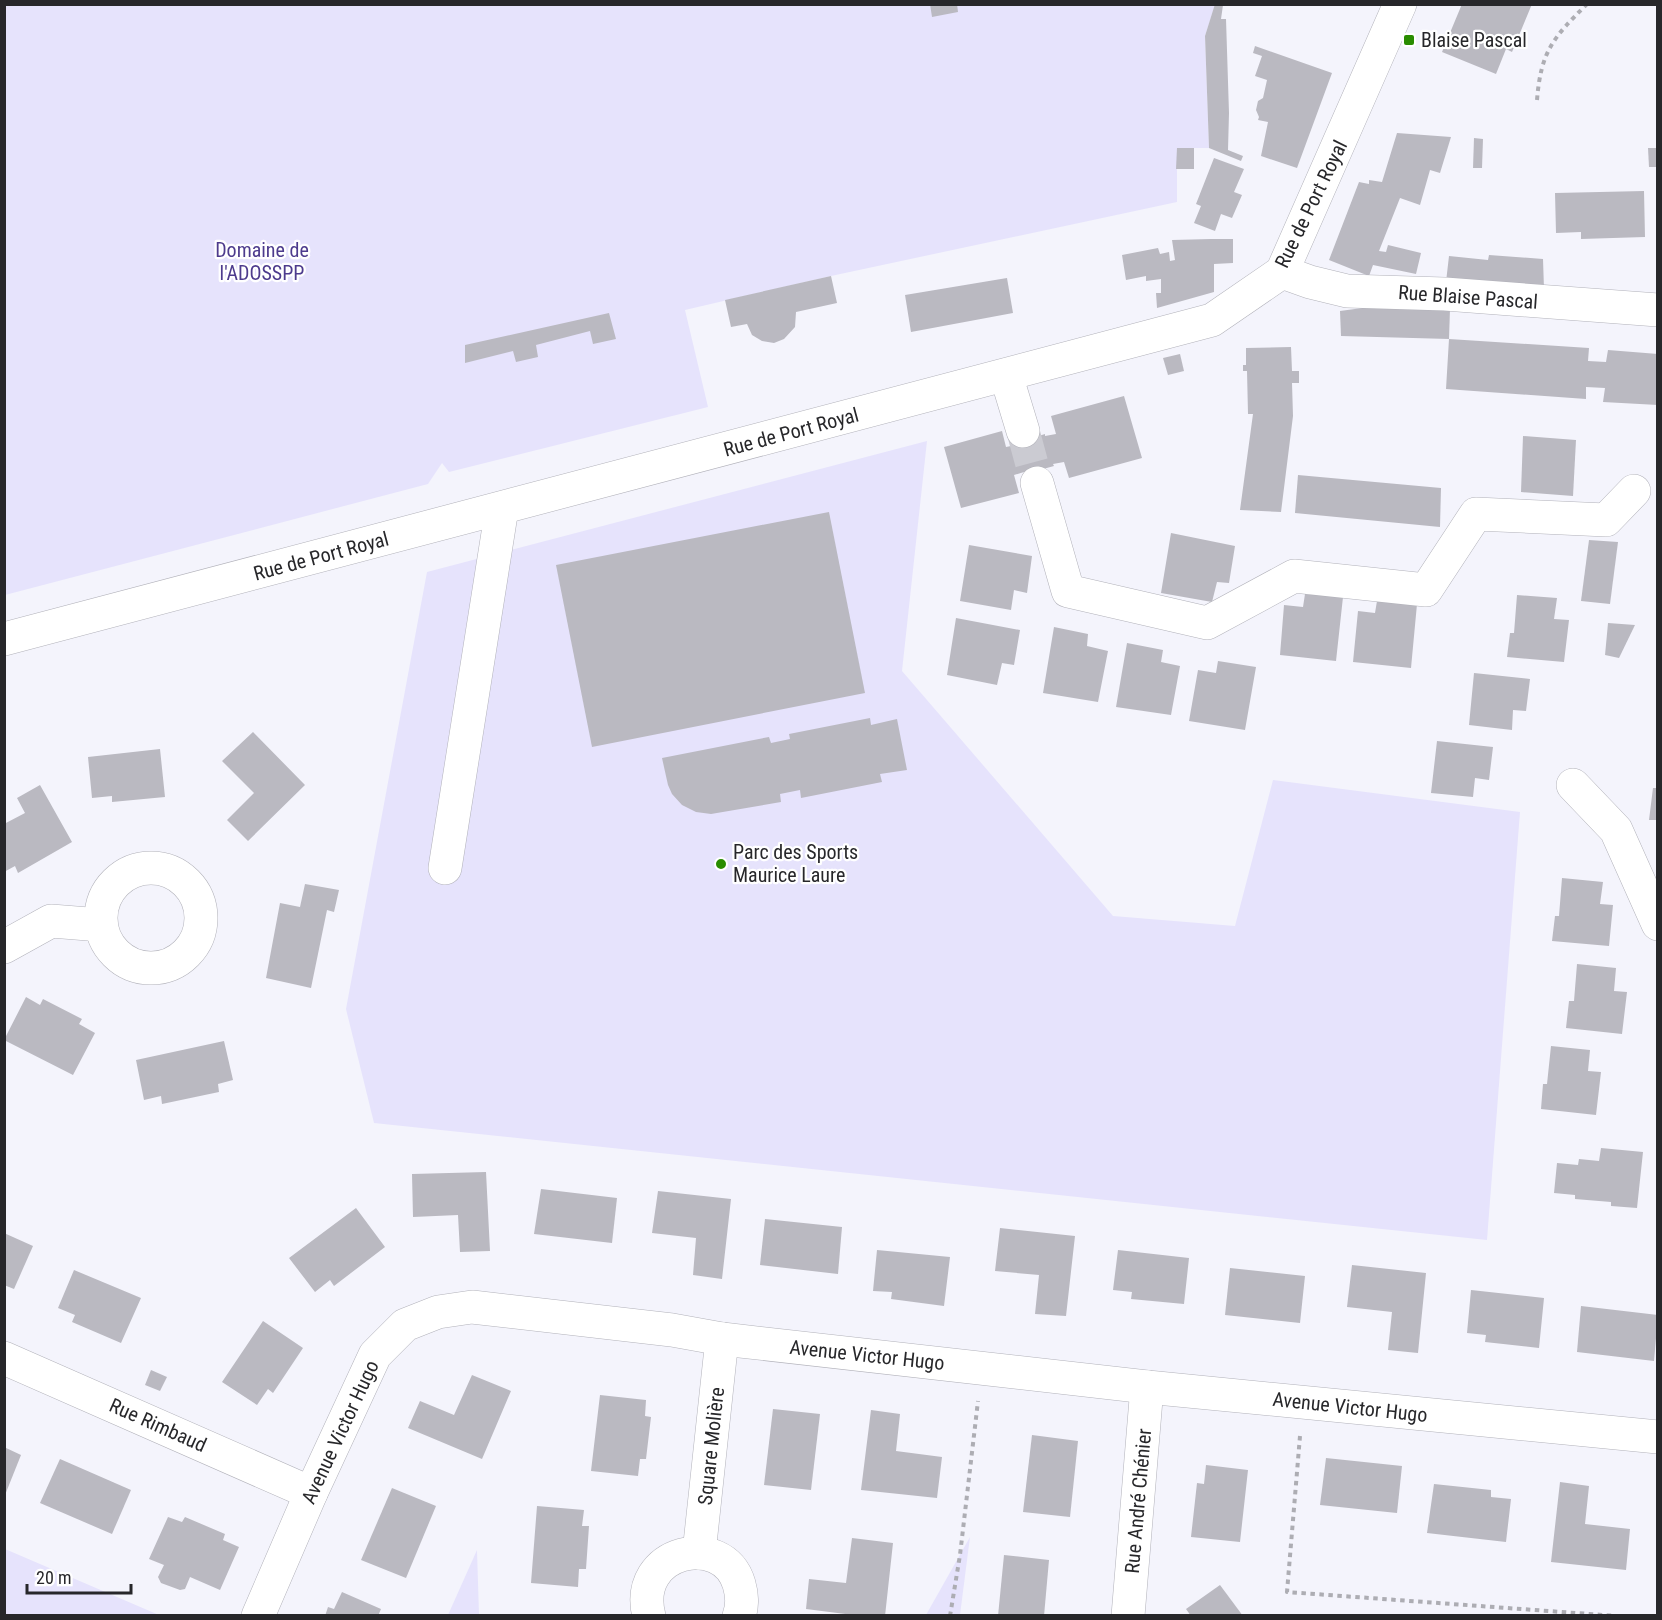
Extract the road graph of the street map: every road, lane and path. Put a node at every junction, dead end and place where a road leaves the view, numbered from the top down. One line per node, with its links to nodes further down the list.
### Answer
1 (1400, 4): 4 (street, Rue de Port Royal)
2 (1587, 4): 3 (path)
3 (1537, 100)
4 (1282, 272): 5 (street, Rue Blaise Pascal); 6 (street, Rue de Port Royal)
5 (1658, 310)
6 (1006, 375): 7 (street); 10 (street, Rue de Port Royal)
7 (1023, 431)
8 (1037, 483): 9 (street)
9 (1634, 491)
10 (502, 508): 11 (street, Rue de Port Royal); 13 (street)
11 (4, 639)
12 (1573, 785): 14 (street)
13 (445, 868)
14 (1658, 924)
15 (101, 925): 16 (street)
16 (4, 947)
17 (722, 1339): 19 (street, Avenue Victor Hugo); 23 (street, Avenue Victor Hugo); 24 (street, Square Molière)
18 (4, 1358): 23 (street, Rue Rimbaud)
19 (982, 1368): 20 (street, Avenue Victor Hugo); 28 (path)
20 (1147, 1387): 21 (street, Avenue Victor Hugo); 29 (street, Rue André Chénier)
21 (1303, 1402): 22 (street, Avenue Victor Hugo); 30 (path)
22 (1658, 1437)
23 (311, 1493): 25 (street, Avenue Victor Hugo)
24 (699, 1553): 26 (street); 27 (street)
25 (258, 1616)
26 (649, 1616)
27 (739, 1616)
28 (950, 1616)
29 (1128, 1616)
30 (1617, 1616)

